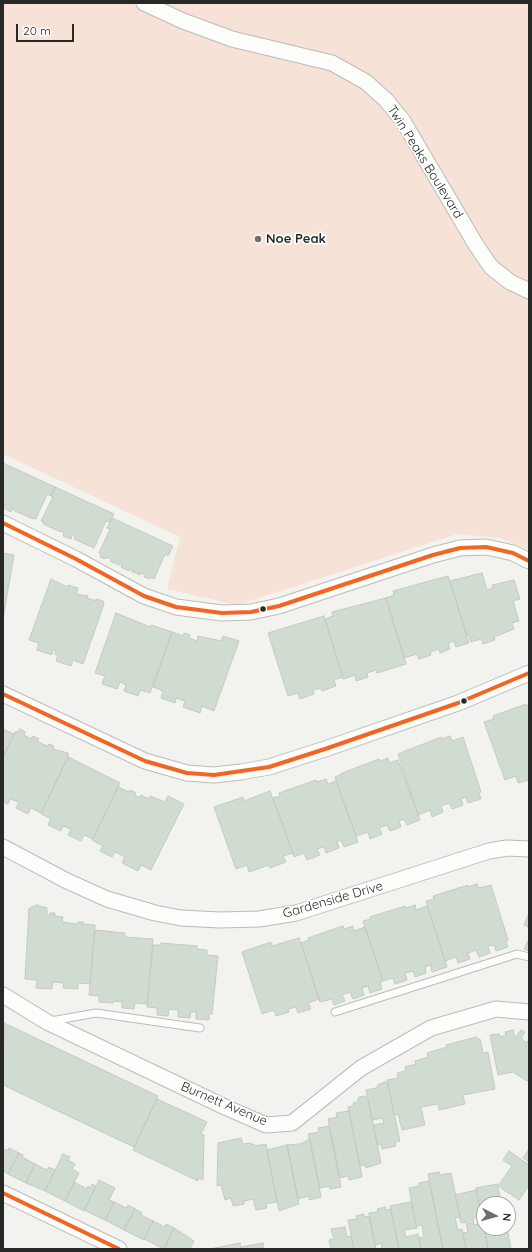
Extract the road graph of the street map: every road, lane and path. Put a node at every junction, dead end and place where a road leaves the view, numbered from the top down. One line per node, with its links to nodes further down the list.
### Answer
1 (144, 3): 2 (street, Twin Peaks Boulevard)
2 (529, 291)
3 (3, 523): 4 (street)
4 (529, 561)
5 (529, 673): 6 (street)
6 (3, 694)
7 (3, 847): 8 (street, Gardenside Drive)
8 (529, 849)
9 (529, 957): 11 (lane)
10 (3, 995): 13 (street, Burnett Avenue)
11 (335, 1012)
12 (529, 1012): 13 (street, Burnett Avenue)
13 (47, 1022): 14 (lane)
14 (200, 1028)
15 (3, 1193): 16 (street)
16 (119, 1249)

